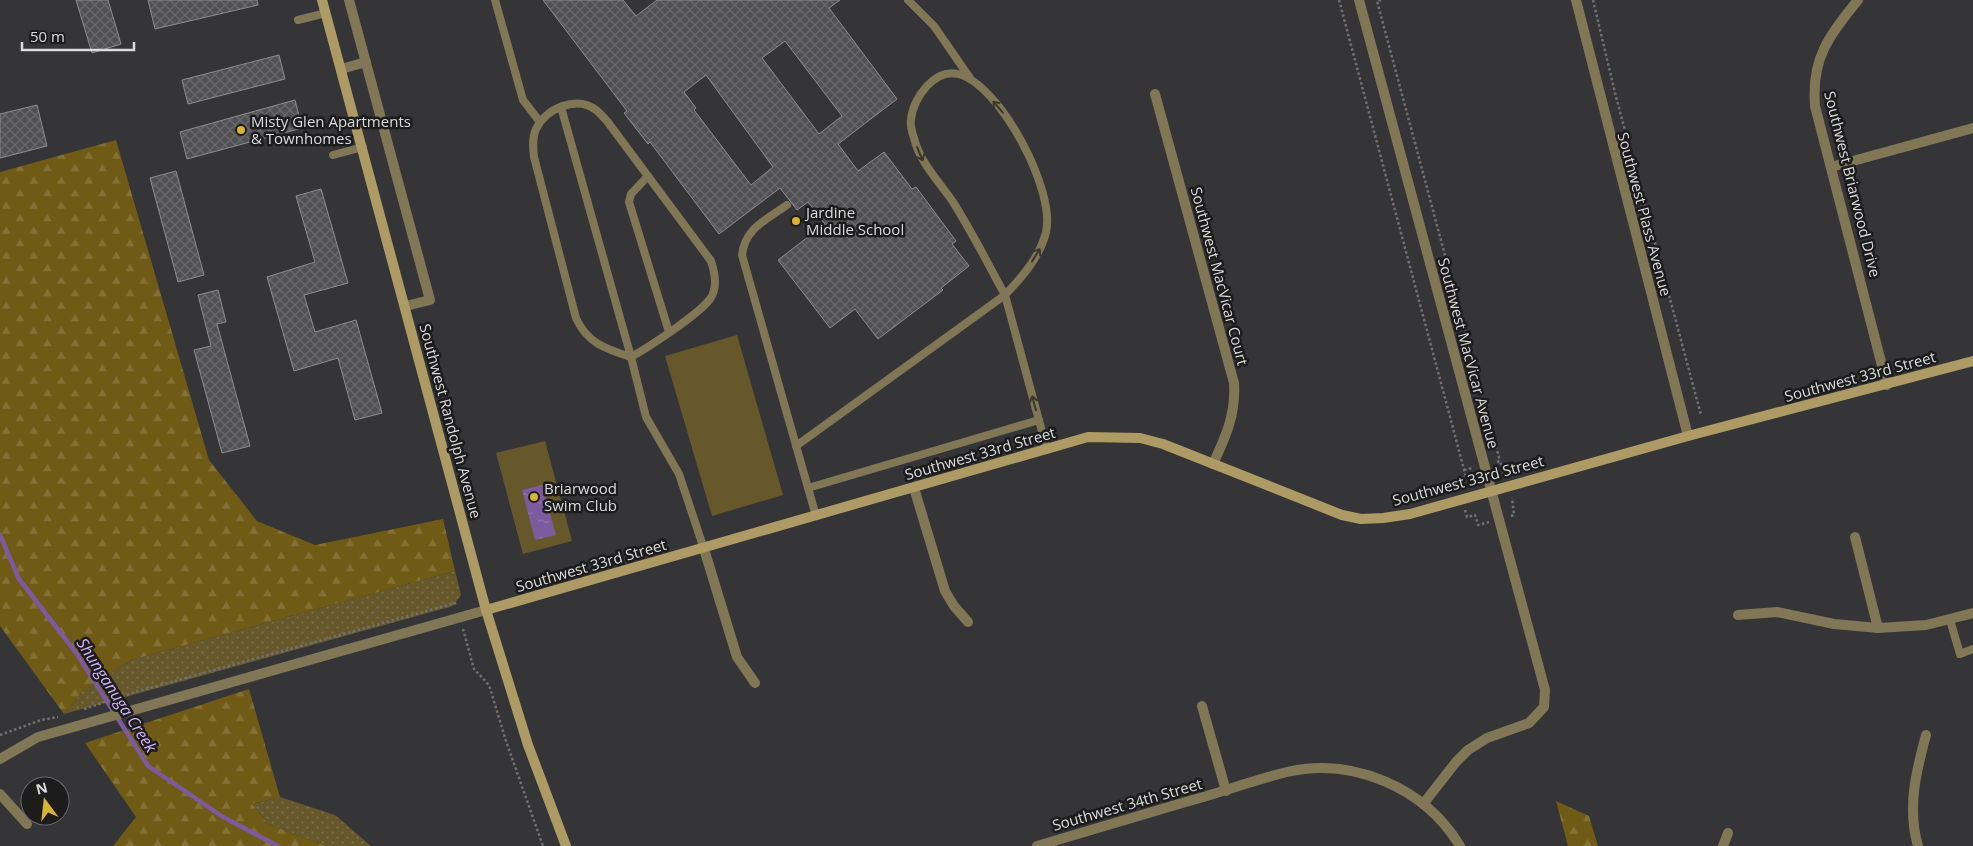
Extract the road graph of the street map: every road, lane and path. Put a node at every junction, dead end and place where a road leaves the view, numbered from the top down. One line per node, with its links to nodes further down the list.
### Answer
1 (322, 0): 11 (street, Southwest Randolph Avenue)
2 (349, 0): 13 (street)
3 (495, 0): 18 (lane)
4 (908, 0): 15 (lane)
5 (1339, 0): 38 (path)
6 (1359, 0): 41 (street, Southwest MacVicar Avenue)
7 (1381, 0): 36 (path)
8 (1576, 0): 33 (street, Southwest Plass Avenue)
9 (1593, 0): 31 (path)
10 (1858, 0): 22 (street, Southwest Briarwood Drive)
11 (326, 13): 12 (lane); 14 (street, Southwest Randolph Avenue)
12 (298, 20)
13 (366, 62): 14 (street); 26 (street)
14 (342, 69): 20 (street, Southwest Randolph Avenue)
15 (970, 78): 25 (lane, one-way to 15); 25 (lane, one-way to 25)
16 (1155, 94): 37 (street, Southwest MacVicar Court)
17 (561, 107): 18 (lane); 23 (lane); 28 (lane)
18 (540, 122): 28 (lane)
19 (1973, 128): 22 (street)
20 (363, 147): 21 (lane); 26 (street, Southwest Randolph Avenue)
21 (334, 155)
22 (1831, 167): 30 (street, Southwest Briarwood Drive)
23 (648, 176): 27 (lane); 27 (lane)
24 (787, 205): 34 (lane)
25 (1005, 295): 32 (lane, one-way to 25); 34 (lane)
26 (406, 306): 45 (street, Southwest Randolph Avenue)
27 (669, 332): 28 (lane)
28 (631, 357): 44 (lane)
29 (1973, 361): 30 (street, Southwest 33rd Street)
30 (1887, 385): 33 (street, Southwest 33rd Street)
31 (1701, 415)
32 (1038, 420): 35 (lane); 39 (lane)
33 (1688, 436): 41 (street, Southwest 33rd Street)
34 (796, 446): 39 (lane)
35 (1047, 450): 37 (street, Southwest 33rd Street); 40 (street, Southwest 33rd Street)
36 (1500, 461)
37 (1213, 464): 41 (street, Southwest 33rd Street)
38 (1464, 470)
39 (808, 488): 42 (lane)
40 (914, 488): 42 (street, Southwest 33rd Street); 50 (street)
41 (1490, 491): 62 (street, Southwest MacVicar Avenue)
42 (816, 516): 44 (street, Southwest 33rd Street)
43 (1855, 537): 51 (street)
44 (704, 549): 45 (street, Southwest 33rd Street); 53 (street)
45 (486, 610): 48 (street, Southwest 33rd Street); 66 (street, Southwest Randolph Avenue)
46 (1973, 614): 49 (street)
47 (1738, 615): 51 (street)
48 (460, 619): 55 (path); 59 (street, Southwest 33rd Street); 65 (path)
49 (1950, 620): 51 (street); 52 (lane)
50 (968, 622)
51 (1878, 628)
52 (1973, 650)
53 (755, 683)
54 (1202, 706): 60 (street, Southwest 34th Street)
55 (82, 710)
56 (64, 716): 57 (path)
57 (0, 735)
58 (1926, 735): 70 (street)
59 (0, 759)
60 (1226, 791): 62 (street, Southwest 34th Street); 67 (street, Southwest 34th Street)
61 (0, 794): 63 (street)
62 (1424, 803): 68 (street)
63 (20, 816)
64 (1728, 834): 69 (street)
65 (543, 846)
66 (566, 846)
67 (1037, 846)
68 (1460, 846)
69 (1723, 846)
70 (1918, 846)

